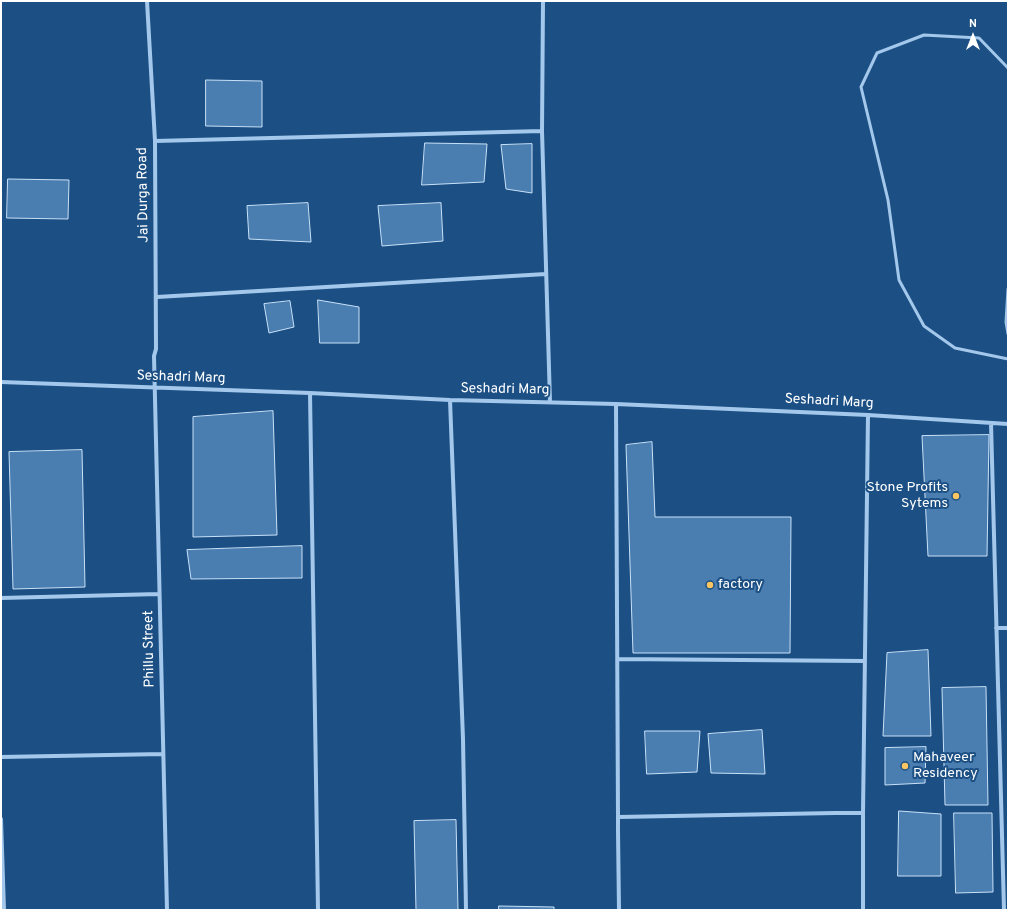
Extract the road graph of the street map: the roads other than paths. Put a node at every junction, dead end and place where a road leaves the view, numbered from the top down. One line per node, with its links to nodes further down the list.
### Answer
1 (147, 1): 5 (street, Jai Durga Road)
2 (543, 1): 4 (street)
3 (1008, 68): 10 (lane)
4 (542, 131): 5 (street); 6 (street)
5 (155, 141): 8 (street, Jai Durga Road)
6 (546, 274): 8 (street); 15 (street)
7 (1008, 290): 9 (lane)
8 (156, 297): 12 (street, Jai Durga Road)
9 (1008, 334)
10 (1008, 359)
11 (1, 382): 12 (street, Seshadri Marg)
12 (154, 388): 13 (street, Seshadri Marg); 20 (street, Phillu Street)
13 (310, 393): 14 (street, Seshadri Marg); 33 (street)
14 (450, 400): 15 (street, Seshadri Marg); 34 (street)
15 (550, 402): 16 (street, Seshadri Marg)
16 (616, 404): 17 (street, Seshadri Marg); 24 (street)
17 (868, 415): 18 (street, Seshadri Marg); 25 (street)
18 (991, 423): 19 (street, Seshadri Marg); 22 (street)
19 (1008, 424)
20 (159, 594): 21 (street); 26 (street, Phillu Street)
21 (1, 598)
22 (996, 628): 23 (street); 37 (street)
23 (1008, 628)
24 (618, 659): 25 (street); 29 (street)
25 (865, 661): 28 (street)
26 (163, 754): 27 (street); 32 (street, Phillu Street)
27 (1, 757)
28 (863, 813): 29 (street); 36 (street)
29 (618, 817): 35 (street)
30 (1, 819): 31 (street)
31 (4, 910)
32 (167, 910)
33 (318, 910)
34 (466, 910)
35 (619, 910)
36 (863, 910)
37 (1004, 910)

